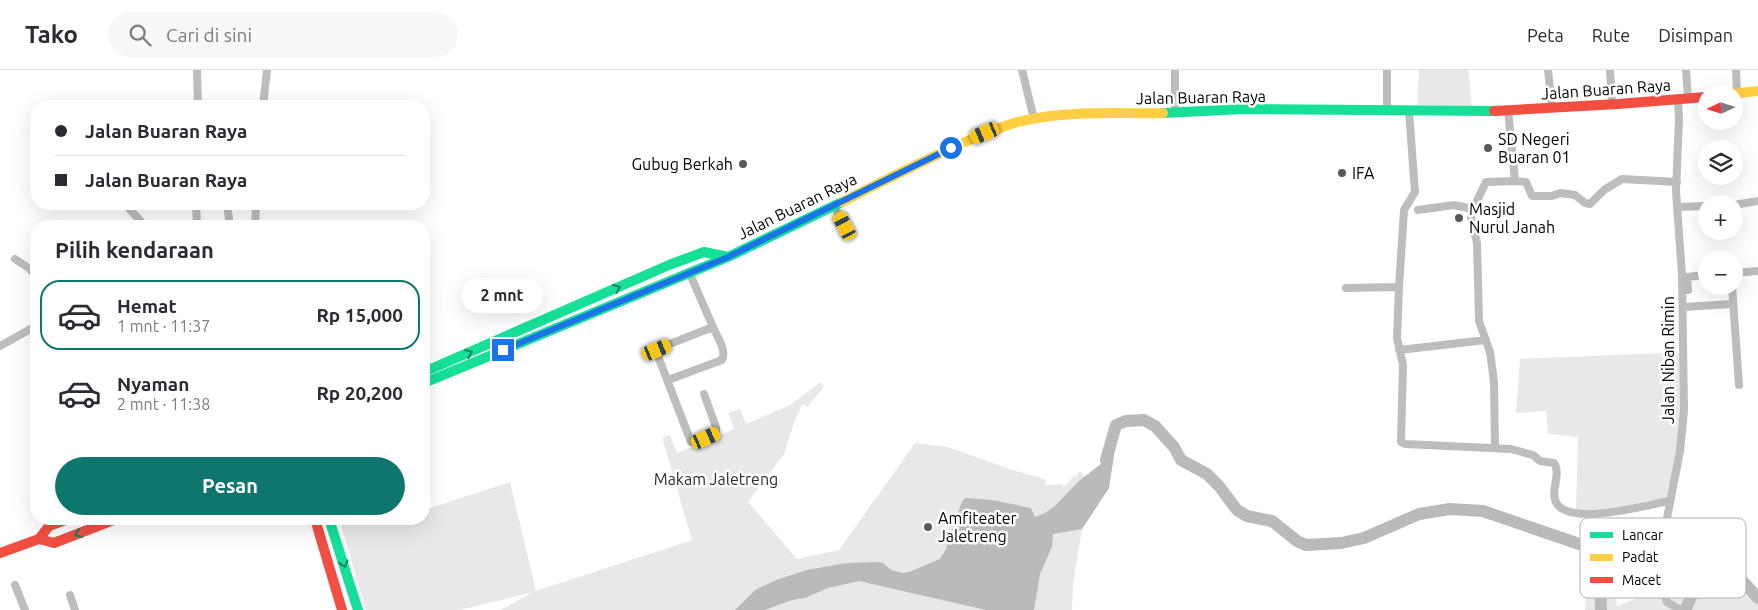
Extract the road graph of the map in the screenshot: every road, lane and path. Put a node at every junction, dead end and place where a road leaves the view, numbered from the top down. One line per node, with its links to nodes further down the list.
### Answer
1 (197, 70): 15 (street)
2 (267, 70): 16 (street)
3 (1022, 70): 23 (street)
4 (1175, 70): 22 (street)
5 (1387, 70): 20 (street)
6 (1548, 70): 18 (street)
7 (1610, 70): 17 (street)
8 (1686, 70): 14 (street, Jalan Niban Rimin)
9 (1736, 70): 10 (street)
10 (1735, 85)
11 (1758, 91): 12 (main road)
12 (1743, 92)
13 (1698, 97): 14 (main road, Jalan Buaran Raya)
14 (1683, 99): 17 (main road, Jalan Buaran Raya); 25 (street, Jalan Niban Rimin)
15 (198, 100)
16 (264, 100)
17 (1612, 105): 18 (main road, Jalan Buaran Raya)
18 (1552, 108): 19 (main road, Jalan Buaran Raya)
19 (1508, 110): 21 (main road, Jalan Buaran Raya); 24 (street)
20 (1387, 111): 21 (main road, Jalan Buaran Raya); 22 (main road, Jalan Buaran Raya)
21 (1409, 111): 43 (street)
22 (1175, 113): 23 (main road, Jalan Buaran Raya)
23 (1034, 118): 28 (main road, Jalan Buaran Raya)
24 (1515, 181): 25 (street); 31 (street)
25 (1676, 182): 30 (street, Jalan Niban Rimin)
26 (1758, 201): 27 (street)
27 (1743, 204)
28 (834, 206): 35 (street); 36 (main road, Jalan Buaran Raya)
29 (1698, 206): 30 (street)
30 (1678, 207): 48 (street, Jalan Niban Rimin)
31 (1473, 209): 33 (street); 51 (street)
32 (130, 210): 34 (street)
33 (1418, 210)
34 (141, 220)
35 (849, 235)
36 (728, 257): 40 (main road, Jalan Buaran Raya); 54 (main road, Jalan Buaran Raya, one-way to 36)
37 (15, 259): 38 (street)
38 (30, 269)
39 (1758, 271): 41 (street)
40 (689, 272): 49 (street); 55 (main road, Jalan Buaran Raya)
41 (1743, 272)
42 (1698, 276): 45 (street)
43 (1399, 287): 44 (street); 53 (street)
44 (1346, 288)
45 (1688, 290)
46 (1732, 295): 47 (street)
47 (1733, 304): 48 (street); 57 (street)
48 (1683, 307): 60 (street, Jalan Niban Rimin)
49 (713, 327): 56 (street); 56 (street)
50 (30, 329): 52 (street)
51 (1486, 340): 53 (street); 59 (street)
52 (0, 346)
53 (1400, 350): 59 (street)
54 (430, 369)
55 (430, 380)
56 (668, 380): 58 (street)
57 (1739, 385)
58 (704, 394)
59 (1495, 448): 60 (street)
60 (1669, 501): 61 (street, Jalan Niban Rimin)
61 (1666, 518)
62 (52, 525): 66 (main road)
63 (100, 525): 66 (main road, one-way to 66)
64 (317, 525): 74 (main road)
65 (331, 525): 75 (main road, one-way to 75)
66 (40, 539): 67 (main road)
67 (0, 553)
68 (15, 584): 72 (street)
69 (70, 595): 73 (street)
70 (1666, 598): 71 (street, Jalan Niban Rimin)
71 (1679, 609)
72 (25, 610)
73 (75, 610)
74 (342, 610)
75 (358, 610)

